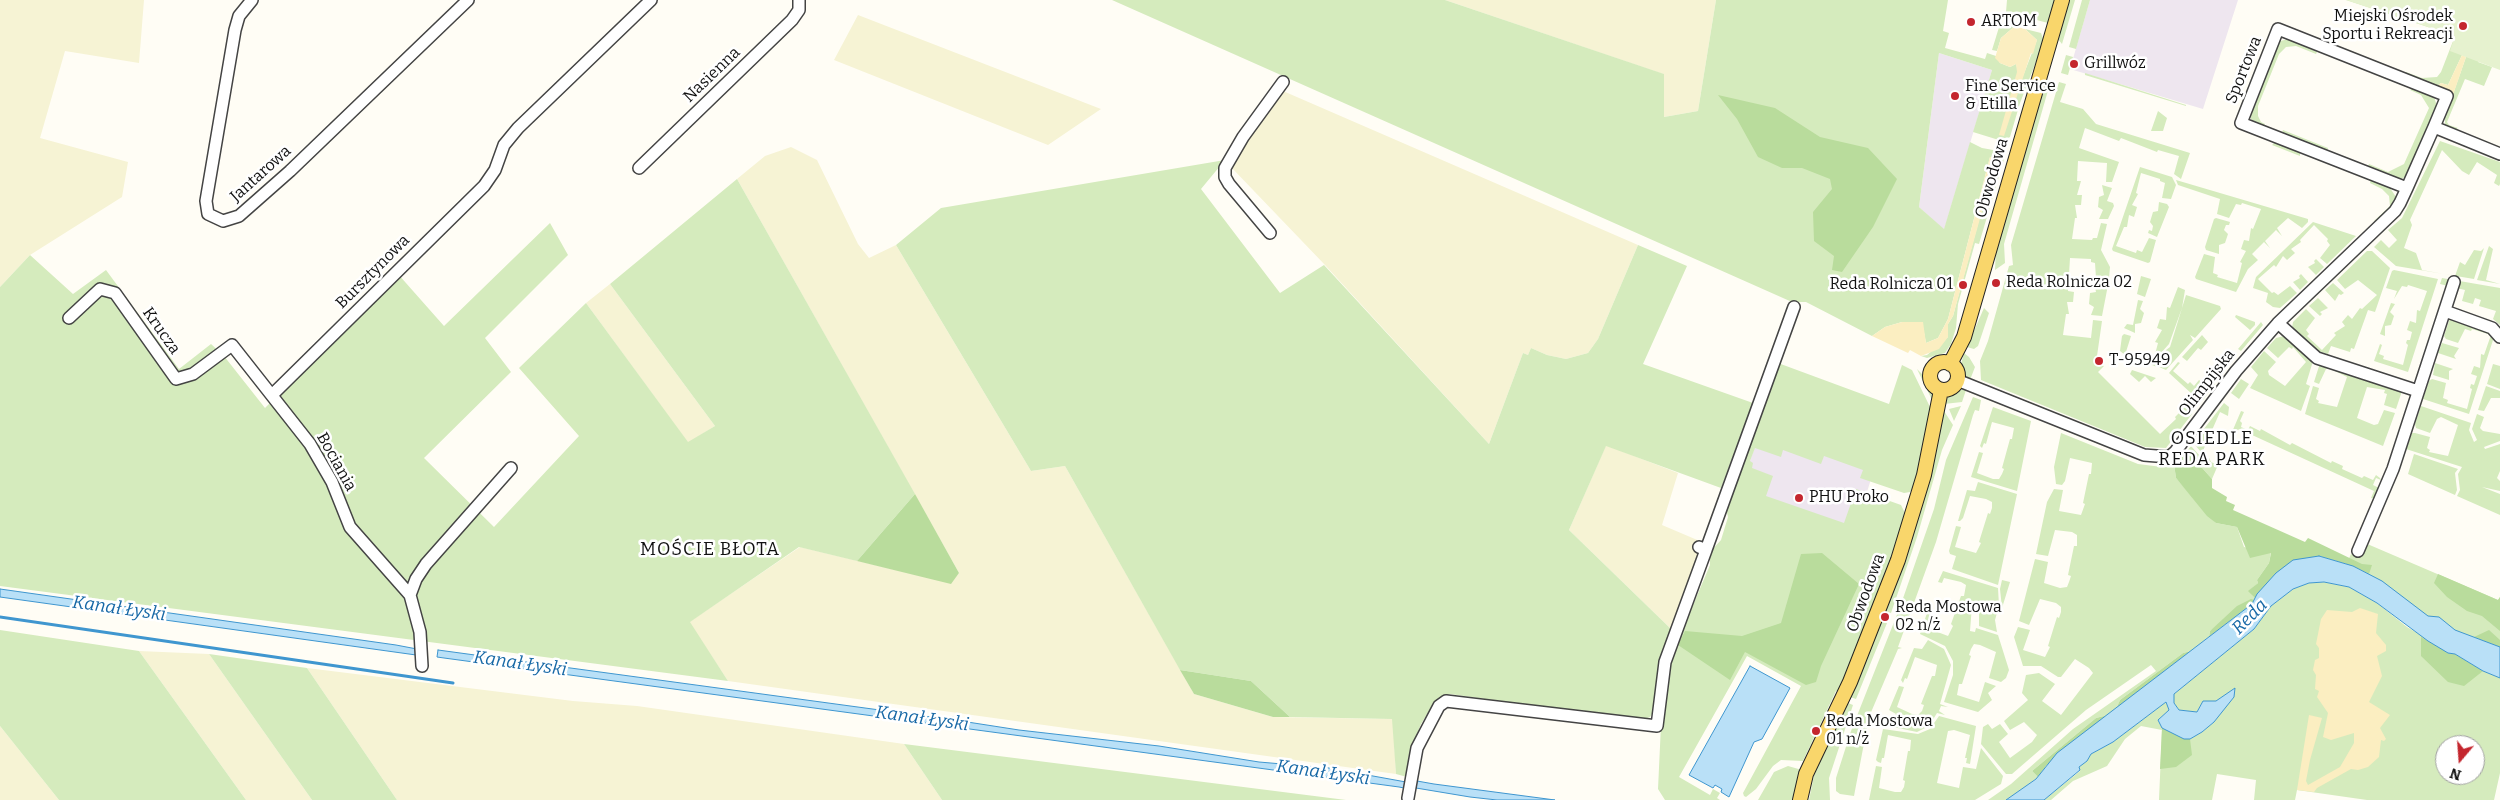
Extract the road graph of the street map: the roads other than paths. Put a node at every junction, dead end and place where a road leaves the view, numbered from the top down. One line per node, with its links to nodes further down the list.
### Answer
1 (252, 0): 2 (street, Jantarowa)
2 (468, 0)
3 (651, 0): 23 (street, Bursztynowa)
4 (799, 0): 9 (street, Nasienna)
5 (2062, 0): 19 (main road, Obwodowa)
6 (1283, 82): 11 (street)
7 (2434, 127): 8 (street); 10 (street, Sportowa); 10 (street, Sportowa)
8 (2500, 154)
9 (638, 168)
10 (2407, 188): 16 (street, Olimpijska)
11 (1270, 233)
12 (2454, 282): 14 (street)
13 (1794, 307): 28 (street)
14 (2445, 311): 17 (street); 22 (street)
15 (69, 318): 18 (street, Krucza)
16 (2278, 323): 20 (street, Olimpijska); 22 (street)
17 (2500, 337)
18 (232, 345): 23 (street, Bociania)
19 (1950, 364): 20 (main road); 21 (main road)
20 (1957, 380): 21 (main road)
21 (1941, 390): 29 (main road, Obwodowa)
22 (2418, 391): 25 (street)
23 (272, 395): 26 (street, Bociania)
24 (511, 468): 26 (street)
25 (2358, 551)
26 (410, 596): 27 (street)
27 (422, 666)
28 (1408, 798)
29 (1800, 800)

